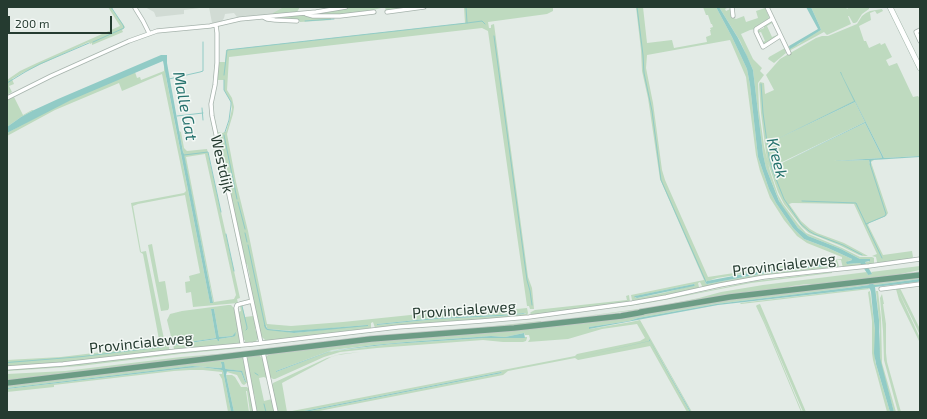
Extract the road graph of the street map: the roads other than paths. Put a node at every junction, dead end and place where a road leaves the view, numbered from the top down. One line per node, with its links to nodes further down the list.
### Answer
1 (346, 7): 9 (street)
2 (424, 7): 8 (street)
3 (732, 7): 10 (street)
4 (767, 7): 12 (street)
5 (890, 7): 20 (street)
6 (135, 8): 16 (street)
7 (374, 12): 9 (street)
8 (388, 12)
9 (304, 14): 11 (street)
10 (733, 16)
11 (262, 17): 13 (street); 14 (street)
12 (772, 19): 17 (street); 17 (street)
13 (297, 21)
14 (216, 25): 16 (street); 26 (street, Westdijk)
15 (920, 30): 18 (street)
16 (149, 33): 21 (street)
17 (780, 36): 19 (street)
18 (920, 41)
19 (789, 53)
20 (920, 68)
21 (7, 98)
22 (920, 259): 28 (street, Provincialeweg)
23 (918, 274): 29 (main road, Provincialeweg)
24 (920, 284): 25 (street)
25 (881, 289)
26 (252, 301): 27 (street); 28 (street, Westdijk)
27 (242, 343)
28 (261, 343): 31 (street, Provincialeweg)
29 (263, 352): 32 (main road, Provincialeweg); 34 (street)
30 (245, 358): 33 (street)
31 (7, 368)
32 (7, 383)
33 (255, 412)
34 (276, 412)

